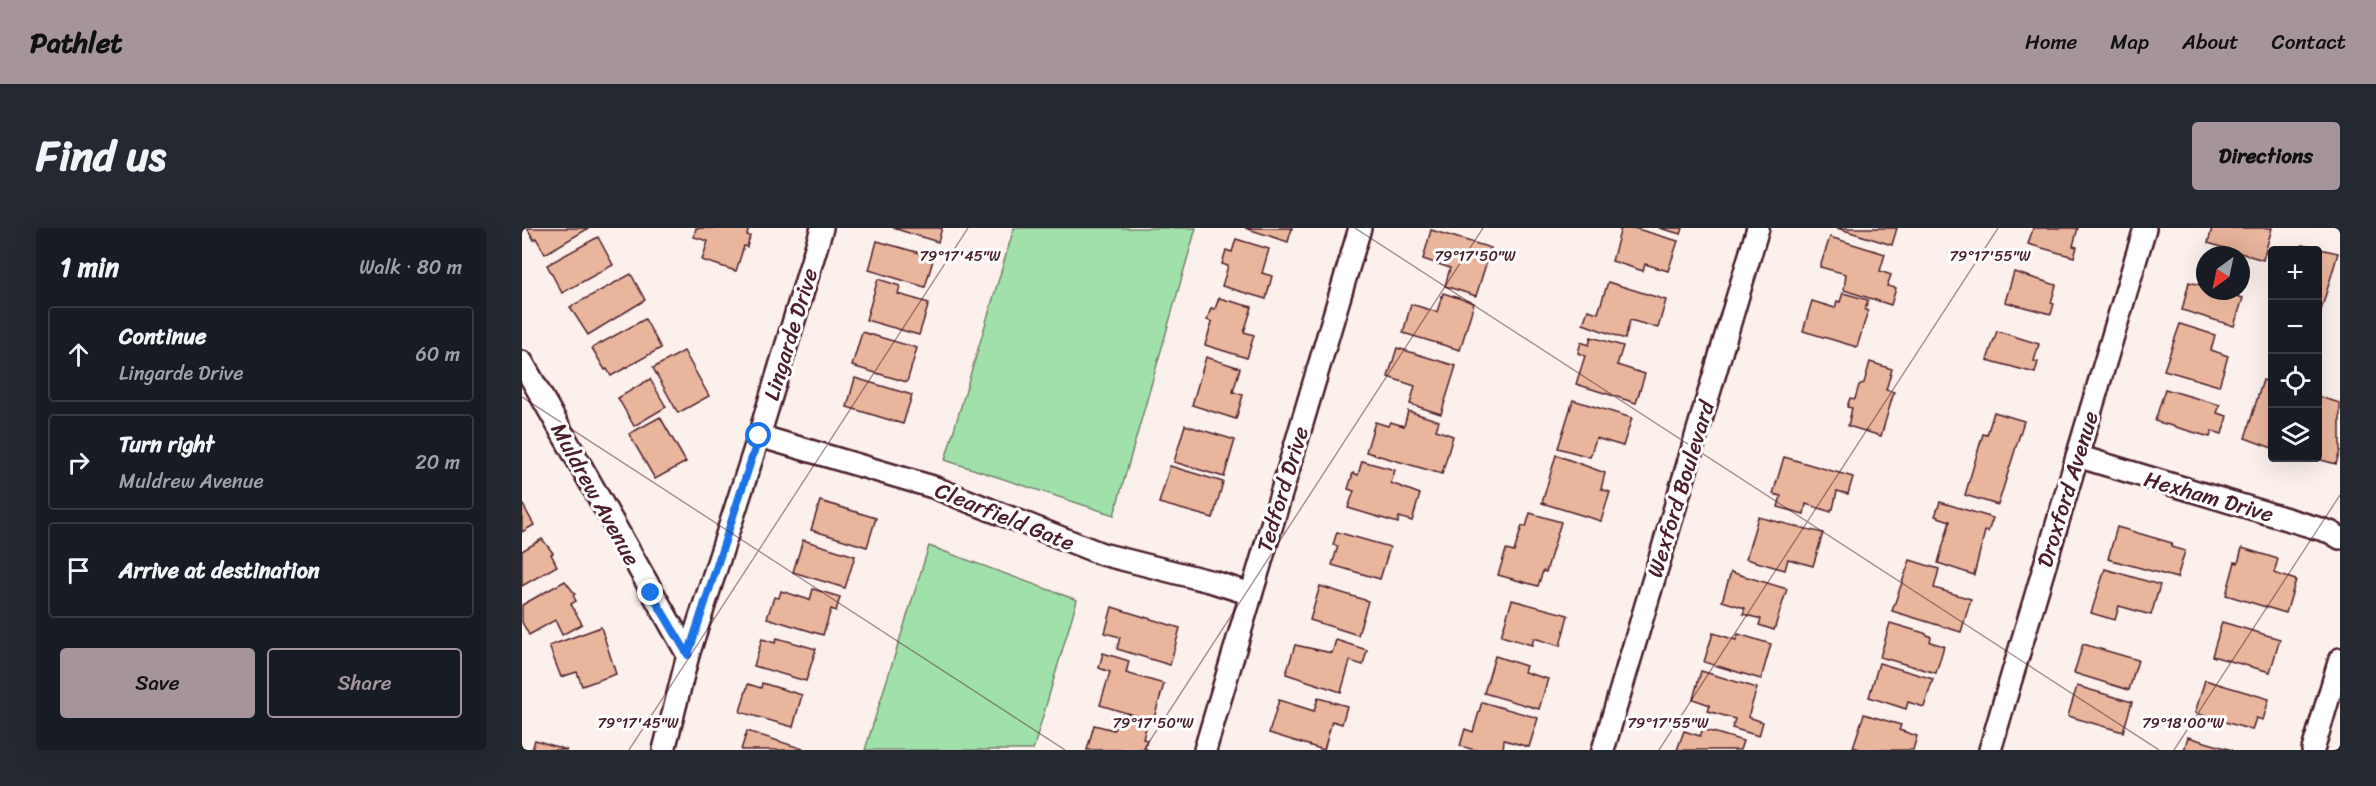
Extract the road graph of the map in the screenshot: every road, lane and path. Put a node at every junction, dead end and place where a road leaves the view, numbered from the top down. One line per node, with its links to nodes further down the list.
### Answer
1 (822, 228): 6 (street, Lingarde Drive)
2 (1360, 228): 9 (street, Tedford Drive)
3 (1758, 228): 14 (street, Wexford Boulevard)
4 (2145, 228): 7 (street, Droxford Avenue)
5 (522, 363): 10 (street, Muldrew Avenue)
6 (759, 436): 9 (street, Clearfield Gate); 10 (street, Lingarde Drive)
7 (2077, 456): 8 (street, Hexham Drive); 15 (street, Droxford Avenue)
8 (2340, 538)
9 (1251, 594): 13 (street, Tedford Drive)
10 (688, 655): 12 (street, Lingarde Drive)
11 (2340, 659): 16 (street)
12 (664, 750)
13 (1205, 750)
14 (1603, 750)
15 (1990, 750)
16 (2313, 750)

